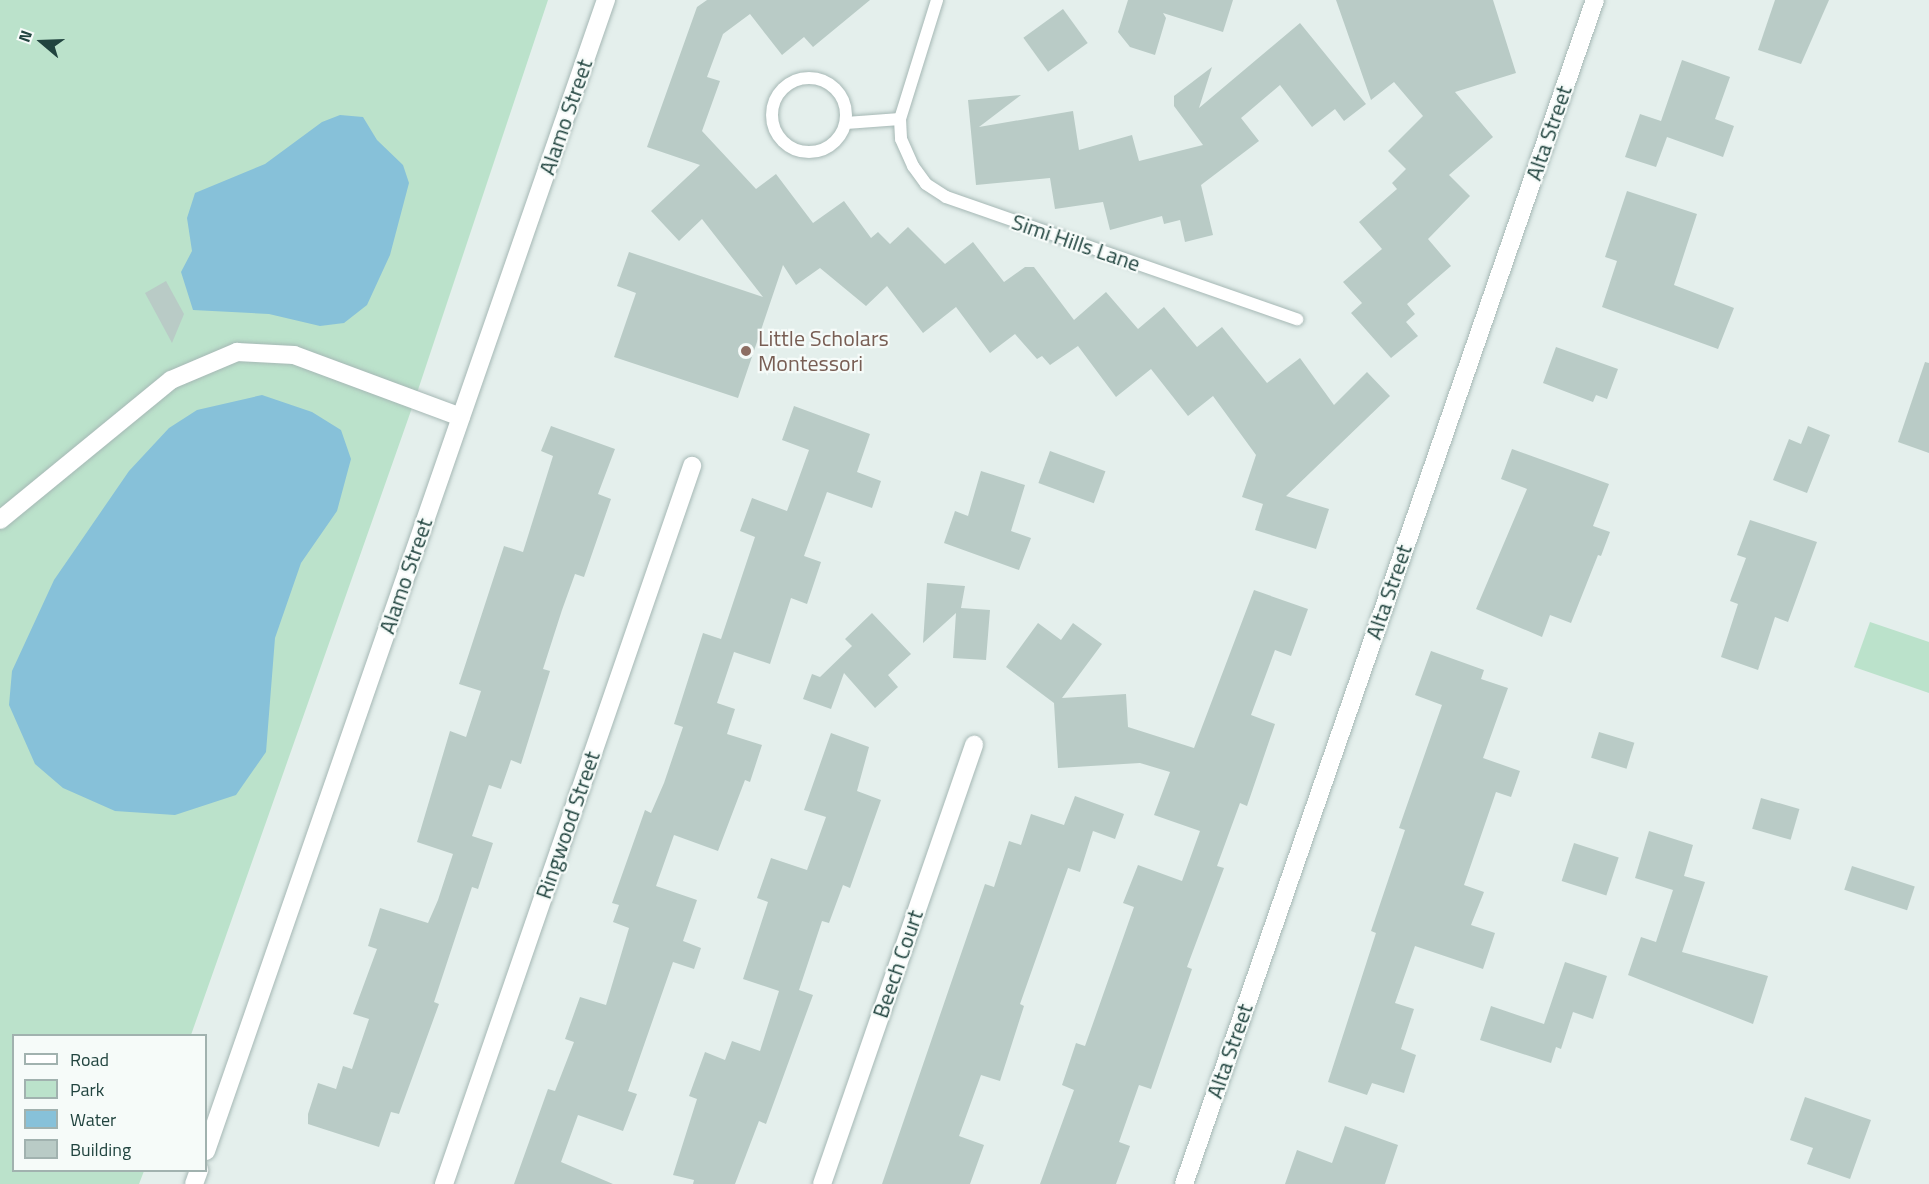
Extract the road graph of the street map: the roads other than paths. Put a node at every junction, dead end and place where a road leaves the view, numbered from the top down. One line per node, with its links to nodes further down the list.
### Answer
1 (606, 0): 7 (street, Alamo Street)
2 (937, 0): 4 (lane, Simi Hills Lane)
3 (1595, 0): 14 (street, Alta Street)
4 (900, 119): 5 (lane); 6 (lane, Simi Hills Lane)
5 (846, 123): 5 (lane)
6 (1297, 319)
7 (461, 417): 9 (street); 11 (street, Alamo Street)
8 (692, 466): 12 (street, Ringwood Street)
9 (0, 520)
10 (974, 745): 13 (street, Beech Court)
11 (207, 1148)
12 (444, 1184)
13 (822, 1184)
14 (1184, 1184)

